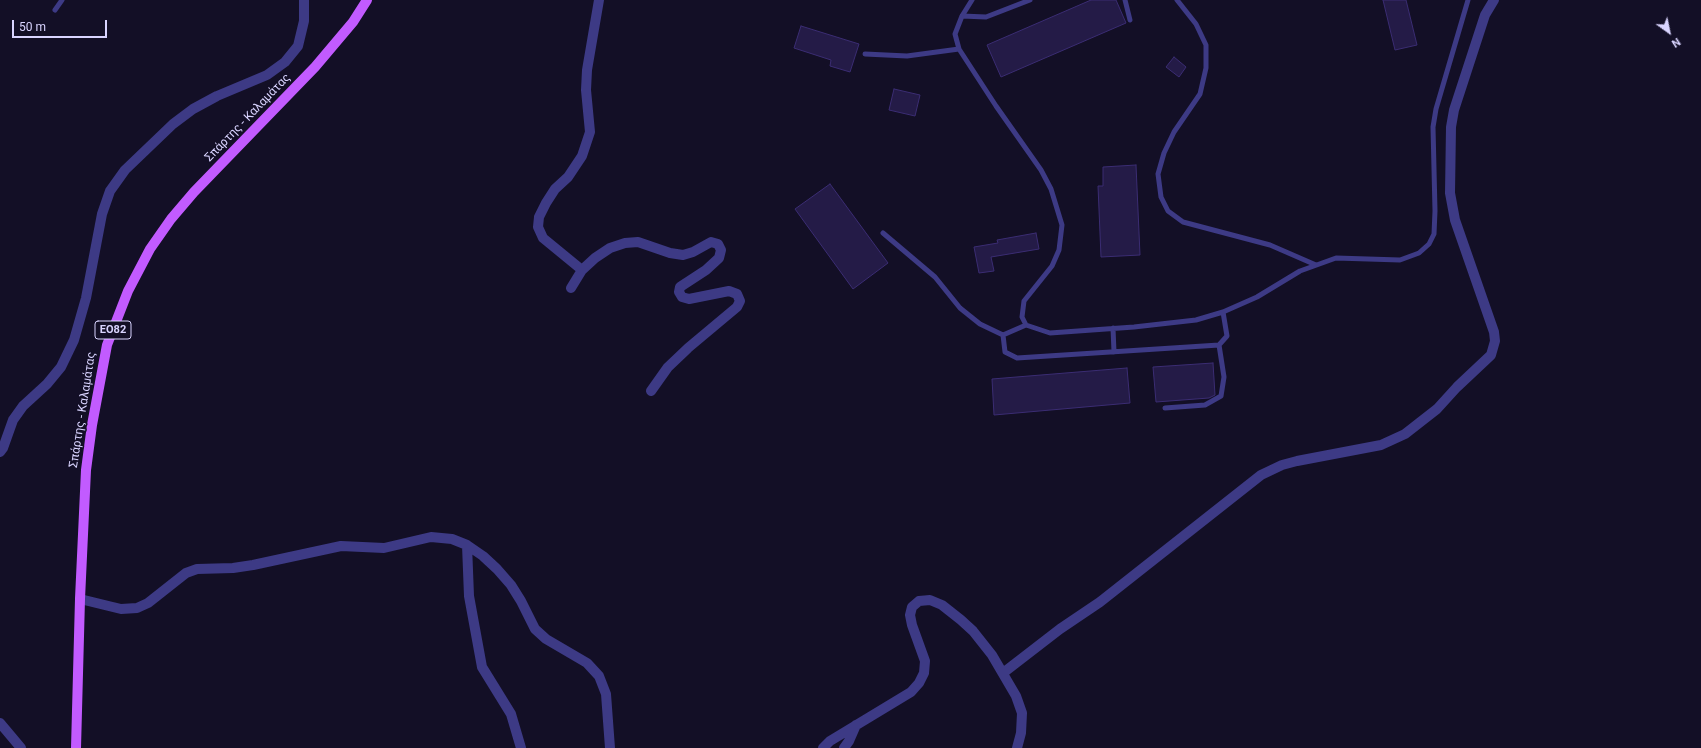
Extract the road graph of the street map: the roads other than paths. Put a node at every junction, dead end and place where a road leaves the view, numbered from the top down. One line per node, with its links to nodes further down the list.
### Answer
1 (62, 0): 11 (lane)
2 (304, 0): 28 (street)
3 (367, 0): 30 (main road, Σπάρτης - Καλαμάτας / ΕΟ82)
4 (598, 0): 18 (street)
5 (972, 0): 12 (lane)
6 (1030, 0): 12 (lane)
7 (1125, 0): 13 (lane)
8 (1177, 0): 17 (lane)
9 (1468, 0): 17 (lane)
10 (1494, 0): 31 (street)
11 (55, 10)
12 (962, 16): 14 (lane)
13 (1130, 20)
14 (959, 49): 15 (lane); 21 (lane)
15 (865, 54)
16 (883, 233): 23 (lane)
17 (1316, 266): 20 (lane)
18 (582, 270): 19 (street); 26 (street)
19 (571, 288)
20 (1223, 312): 22 (lane); 24 (lane)
21 (1026, 325): 22 (lane); 23 (lane)
22 (1113, 328): 25 (lane)
23 (1003, 336): 25 (lane)
24 (1219, 345): 25 (lane); 27 (lane)
25 (1114, 352)
26 (651, 391)
27 (1166, 408)
28 (0, 452)
29 (467, 544): 30 (street); 36 (street); 37 (street)
30 (80, 599): 35 (main road, Σπάρτης - Καλαμάτας / ΕΟ82)
31 (1003, 673): 33 (street); 40 (street)
32 (0, 723): 34 (street)
33 (856, 725): 38 (street); 39 (street)
34 (21, 748)
35 (76, 748)
36 (521, 748)
37 (610, 748)
38 (823, 748)
39 (844, 748)
40 (1017, 748)

